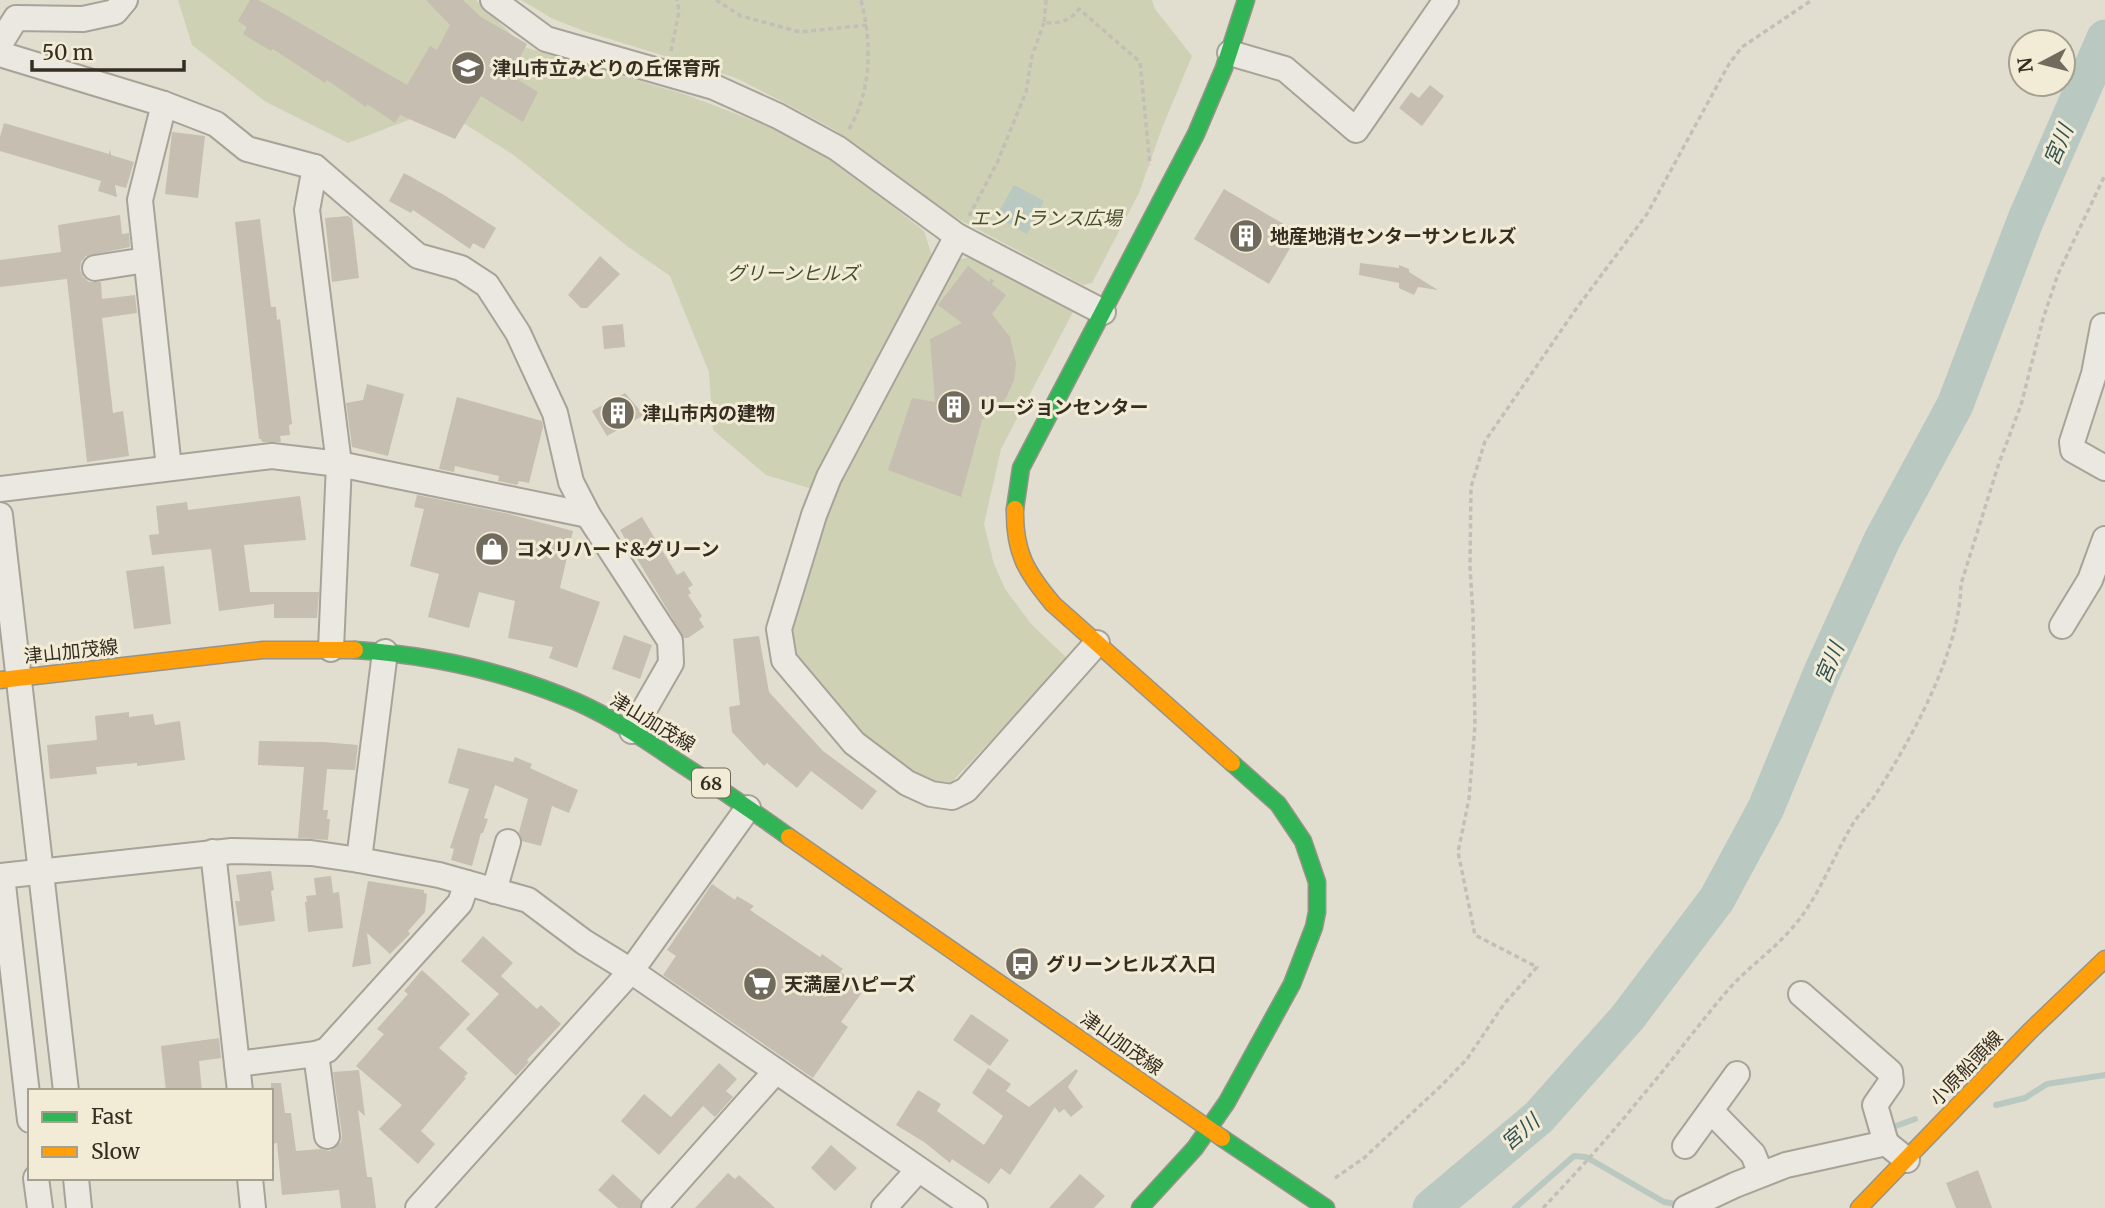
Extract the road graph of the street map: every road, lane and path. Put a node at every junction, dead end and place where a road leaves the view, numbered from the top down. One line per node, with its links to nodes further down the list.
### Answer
1 (125, 0): 14 (street)
2 (493, 0): 17 (street)
3 (677, 0): 17 (path)
4 (716, 0): 13 (path)
5 (861, 0): 13 (path)
6 (1046, 0): 12 (path)
7 (1081, 0): 11 (path)
8 (1246, 0): 15 (main road)
9 (1446, 0): 15 (street)
10 (1812, 0): 75 (path)
11 (1079, 9): 12 (path); 22 (path)
12 (1044, 23): 23 (path)
13 (868, 25): 19 (path)
14 (0, 44)
15 (1230, 53): 22 (main road)
16 (0, 54): 18 (street)
17 (664, 73): 19 (street)
18 (164, 104): 20 (street); 24 (street)
19 (837, 148): 23 (street)
20 (315, 167): 32 (street); 37 (street)
21 (2105, 175): 84 (path)
22 (1171, 185): 29 (main road)
23 (957, 236): 29 (street); 41 (street)
24 (146, 260): 25 (street); 33 (street)
25 (95, 268)
26 (991, 283): 28 (path)
27 (952, 287): 28 (path)
28 (975, 304): 30 (path)
29 (1103, 312): 41 (main road)
30 (976, 313)
31 (2103, 326): 34 (street)
32 (339, 464): 33 (street); 37 (street); 42 (street)
33 (169, 468): 35 (street)
34 (2105, 468)
35 (0, 489)
36 (0, 515): 44 (street)
37 (588, 515): 45 (street)
38 (2105, 539): 39 (street)
39 (2097, 584): 40 (street)
40 (2063, 626)
41 (1097, 643): 65 (main road)
42 (331, 649): 43 (main road, 津山加茂線 / 68); 44 (main road, 津山加茂線 / 68)
43 (385, 652): 45 (main road, 津山加茂線 / 68); 49 (street)
44 (10, 678): 50 (street)
45 (632, 731): 46 (main road, 津山加茂線 / 68)
46 (748, 808): 55 (street); 65 (main road, 津山加茂線 / 68)
47 (508, 842): 53 (street)
48 (212, 852): 49 (street); 50 (street); 58 (street)
49 (359, 860): 52 (street)
50 (42, 872): 51 (street); 61 (street)
51 (1, 876): 63 (street)
52 (467, 883): 53 (street); 57 (street)
53 (494, 891): 55 (street)
54 (2105, 959): 69 (main road, 小原船頭線)
55 (631, 971): 59 (street); 79 (street)
56 (1801, 994): 67 (street)
57 (316, 1054): 58 (street); 66 (street)
58 (237, 1064): 62 (street)
59 (776, 1071): 70 (street); 80 (street)
60 (1737, 1074): 64 (street)
61 (66, 1089)
62 (240, 1089)
63 (28, 1103)
64 (1711, 1111): 68 (street); 71 (street)
65 (1209, 1129): 75 (main road, 津山加茂線 / 68); 83 (main road)
66 (327, 1136)
67 (1886, 1143): 69 (street); 71 (street)
68 (1685, 1146)
69 (1907, 1160): 86 (main road, 小原船頭線)
70 (918, 1170): 81 (street); 82 (street)
71 (1761, 1174): 85 (street)
72 (36, 1180): 76 (street)
73 (76, 1180): 77 (street)
74 (250, 1180): 78 (street)
75 (1319, 1203)
76 (40, 1208)
77 (79, 1208)
78 (253, 1208)
79 (418, 1208)
80 (654, 1208)
81 (884, 1208)
82 (975, 1208)
83 (1140, 1208)
84 (1543, 1208)
85 (1686, 1208)
86 (1859, 1208)

